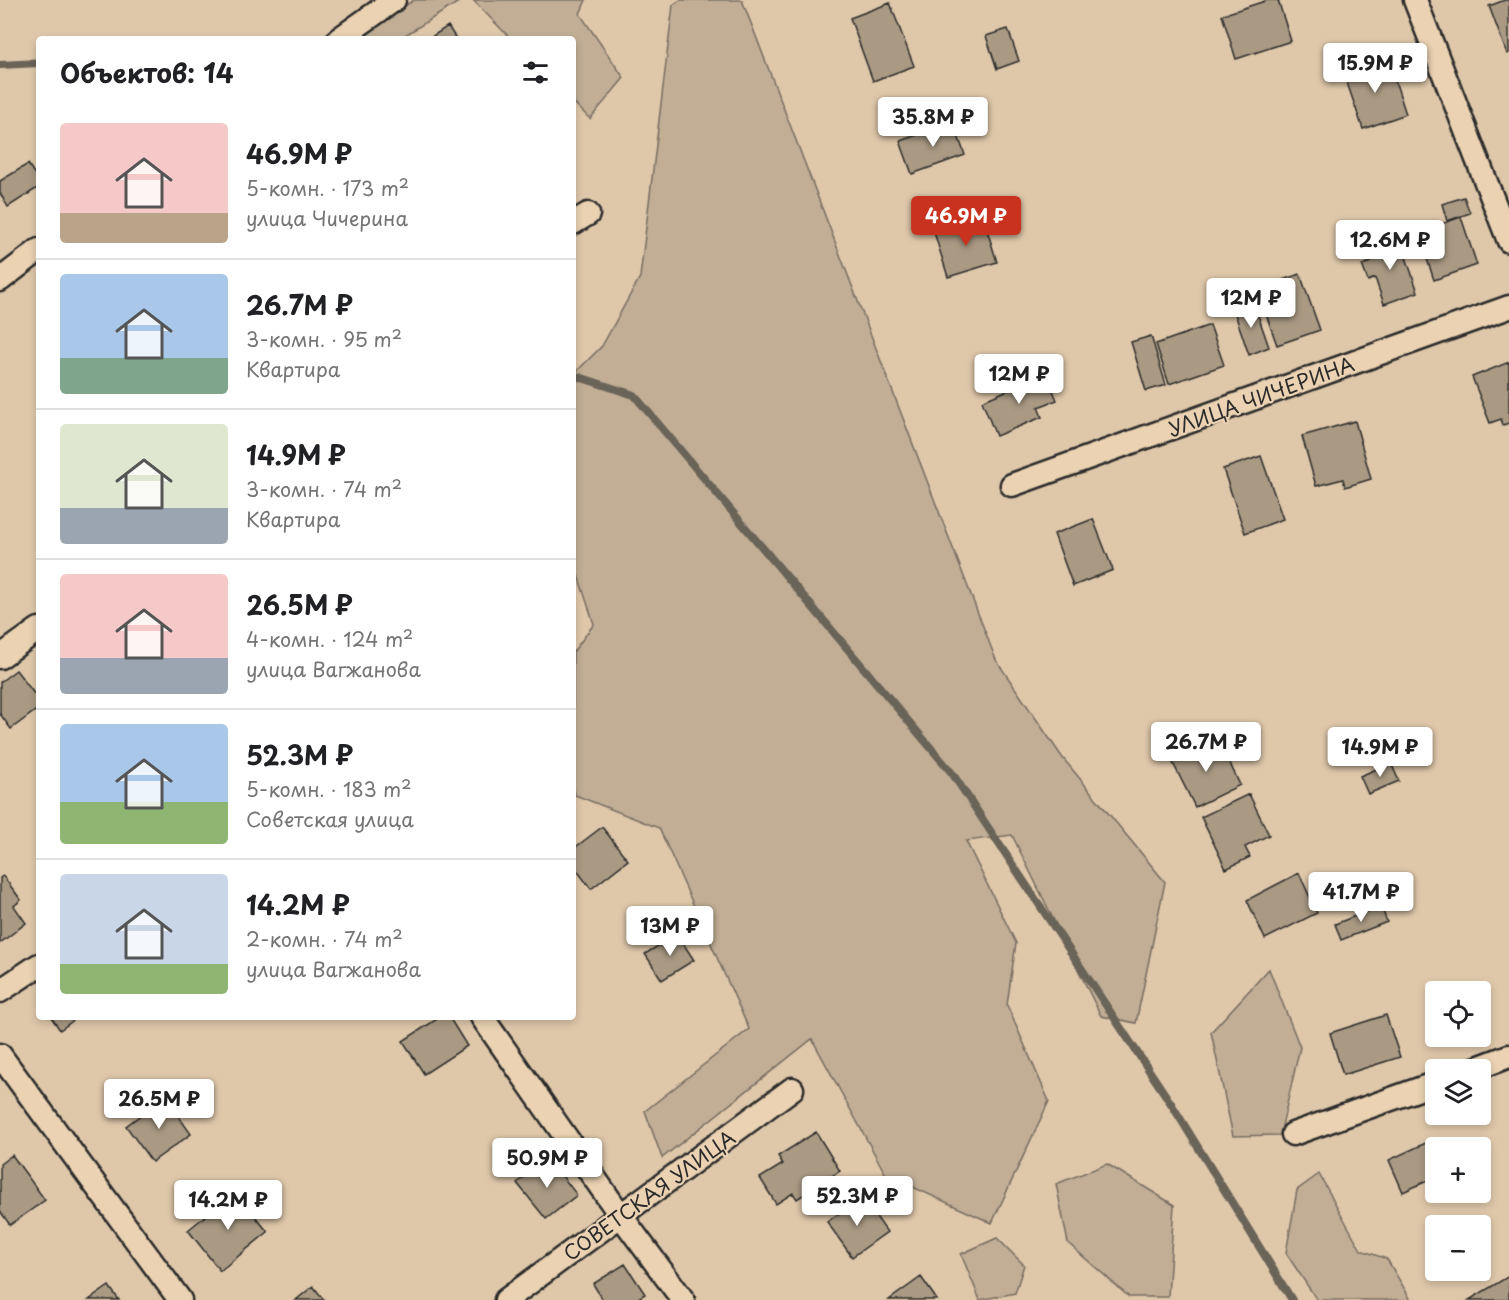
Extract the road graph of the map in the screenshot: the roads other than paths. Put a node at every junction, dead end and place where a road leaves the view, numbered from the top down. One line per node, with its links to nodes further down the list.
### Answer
1 (394, 0): 3 (street)
2 (1415, 0): 4 (street)
3 (343, 36)
4 (1509, 241)
5 (36, 252): 6 (street)
6 (0, 280)
7 (1509, 307): 8 (street, УЛИЦА ЧИЧЕРИНА)
8 (1012, 485)
9 (36, 631): 10 (street)
10 (0, 657)
11 (36, 967): 12 (street)
12 (0, 991)
13 (484, 1020): 20 (street)
14 (0, 1055): 21 (street)
15 (1509, 1056): 16 (street)
16 (1491, 1063)
17 (1425, 1087): 19 (street)
18 (792, 1089): 20 (street, СОВЕТСКАЯ УЛИЦА)
19 (1293, 1134)
20 (621, 1216): 22 (street, СОВЕТСКАЯ УЛИЦА); 23 (street)
21 (180, 1300)
22 (506, 1300)
23 (683, 1300)

